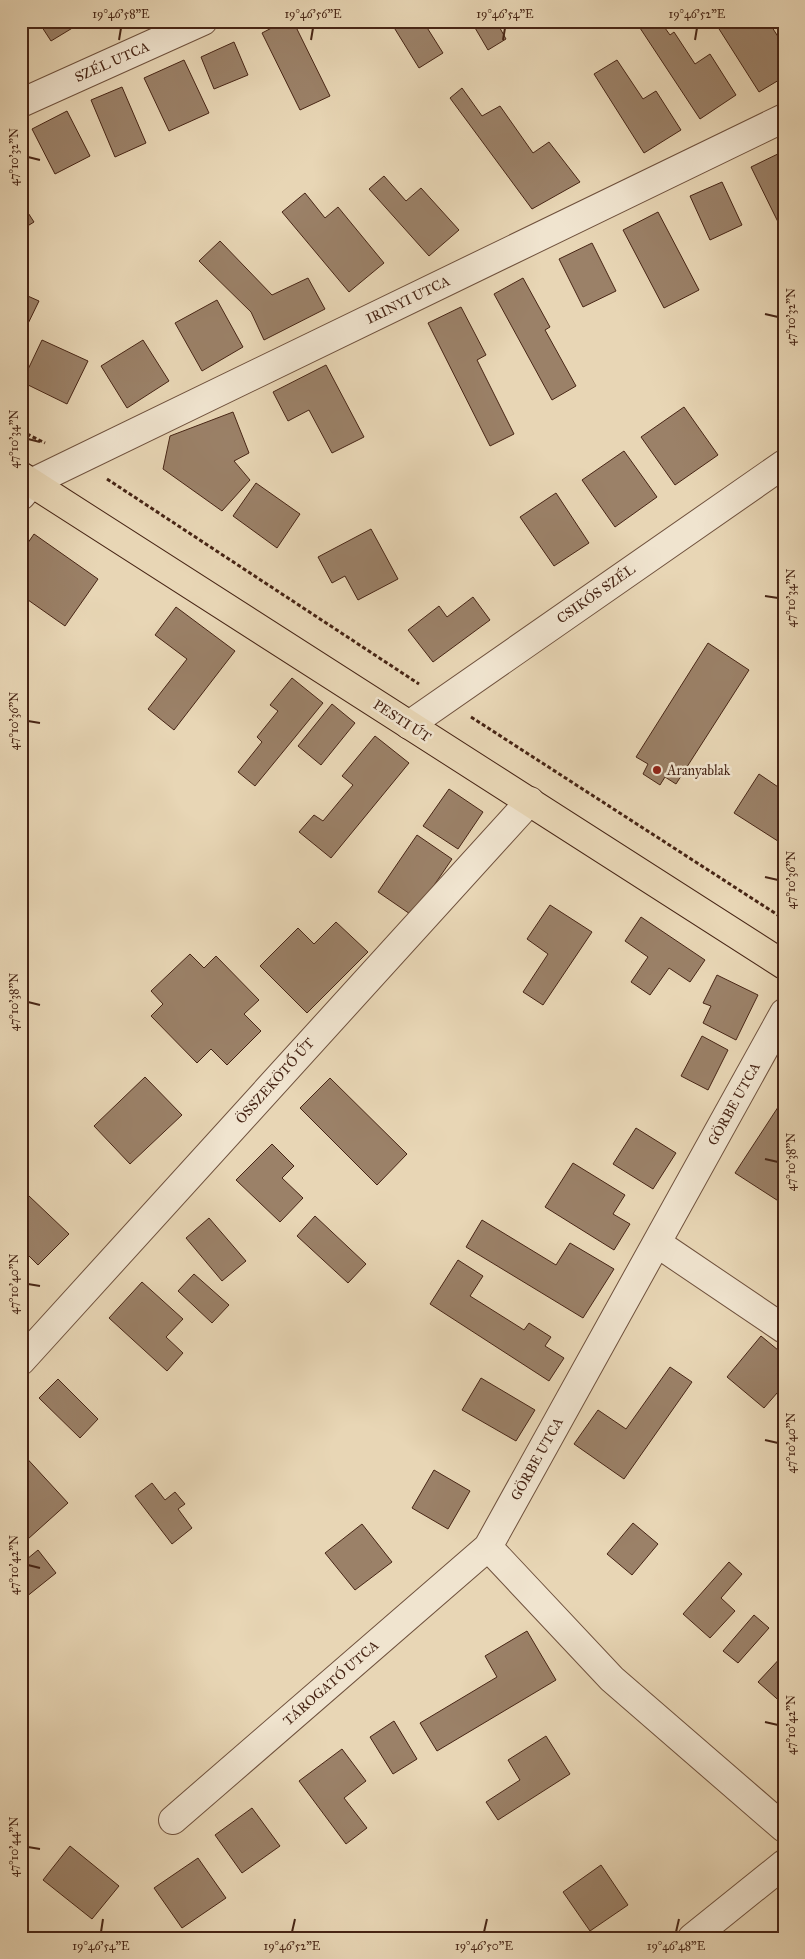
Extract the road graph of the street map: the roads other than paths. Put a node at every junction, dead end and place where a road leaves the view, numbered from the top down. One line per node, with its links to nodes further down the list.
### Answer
1 (203, 21): 2 (street, SZÉL UTCA)
2 (21, 103)
3 (784, 118): 5 (street, IRINYI UTCA)
4 (784, 464): 6 (street, CSIKÓS SZÉL)
5 (25, 485): 6 (main road, PESTI ÚT)
6 (409, 725): 7 (main road, PESTI ÚT)
7 (530, 801): 8 (main road, PESTI ÚT); 12 (street, ÖSSZEKÖTŐ ÚT)
8 (784, 965)
9 (784, 1013): 10 (street, GÖRBE UTCA)
10 (657, 1243): 11 (street); 13 (street, GÖRBE UTCA)
11 (784, 1329)
12 (23, 1358)
13 (488, 1547): 14 (street, TÁROGATÓ UTCA); 15 (street)
14 (173, 1820)
15 (784, 1828)
16 (784, 1864): 17 (street)
17 (692, 1938)

